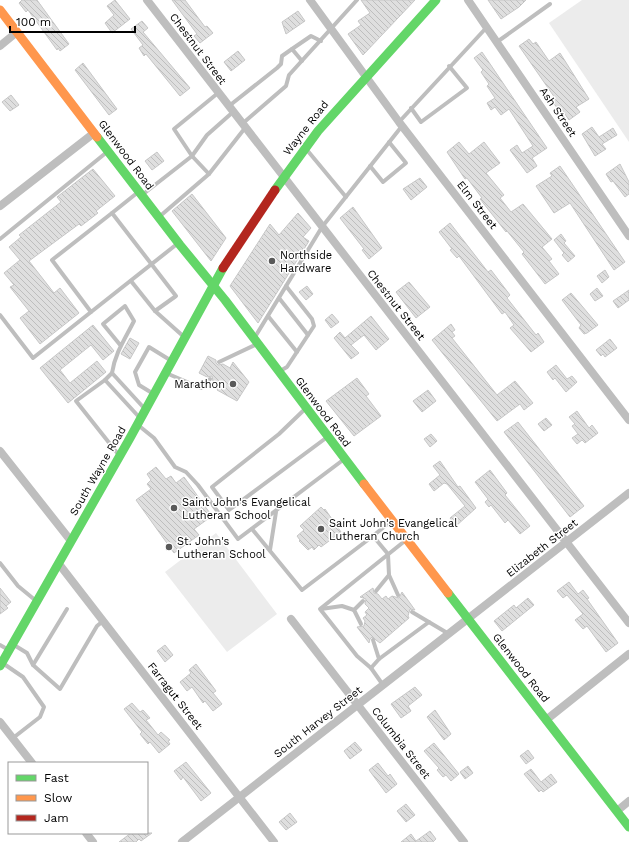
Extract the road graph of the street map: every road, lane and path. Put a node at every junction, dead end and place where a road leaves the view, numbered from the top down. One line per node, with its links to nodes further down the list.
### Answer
1 (147, 0): 18 (street, Chestnut Street)
2 (310, 0): 9 (street, Elm Street)
3 (358, 0): 9 (lane)
4 (436, 0): 17 (street, Wayne Road)
5 (468, 0): 8 (street, Ash Street)
6 (550, 4): 12 (lane)
7 (0, 10): 10 (street, Glenwood Road)
8 (487, 27): 12 (street, Ash Street); 16 (lane)
9 (331, 29): 11 (lane); 17 (street, Elm Street)
10 (17, 32): 13 (street); 23 (street, Glenwood Road)
11 (321, 41): 14 (lane); 15 (lane)
12 (497, 42): 37 (street, Ash Street)
13 (0, 46)
14 (292, 49): 15 (lane); 20 (lane)
15 (302, 61): 22 (lane)
16 (449, 66): 19 (lane); 19 (lane)
17 (365, 77): 21 (street, Elm Street); 25 (street, Wayne Road)
18 (218, 93): 20 (street, Chestnut Street); 27 (lane)
19 (411, 108): 21 (lane)
20 (230, 109): 22 (street, Chestnut Street); 27 (lane)
21 (401, 124): 24 (lane); 64 (street, Elm Street)
22 (243, 126): 29 (lane); 30 (street, Chestnut Street)
23 (94, 133): 26 (street, Glenwood Road); 33 (street)
24 (389, 142): 28 (lane); 28 (lane)
25 (305, 148): 30 (street, Wayne Road); 32 (lane)
26 (108, 151): 31 (street, Glenwood Road); 38 (lane)
27 (192, 156): 29 (lane); 31 (lane)
28 (370, 166): 32 (lane)
29 (209, 174): 35 (lane)
30 (283, 178): 36 (street, Chestnut Street); 42 (street, Wayne Road)
31 (140, 193): 34 (lane); 35 (street, Glenwood Road)
32 (346, 197): 36 (lane)
33 (0, 206)
34 (112, 212): 40 (lane); 46 (lane)
35 (158, 217): 39 (street, Glenwood Road)
36 (322, 228): 43 (lane); 77 (street, Chestnut Street)
37 (629, 236)
38 (0, 238)
39 (179, 243): 40 (lane); 42 (street, Glenwood Road)
40 (151, 265): 41 (lane); 45 (lane)
41 (131, 281): 45 (lane); 46 (lane)
42 (212, 286): 50 (street, South Wayne Road); 51 (street, Glenwood Road)
43 (286, 286): 44 (lane); 49 (lane)
44 (278, 298): 48 (lane); 49 (lane)
45 (155, 311): 50 (lane)
46 (92, 312): 47 (lane)
47 (0, 316)
48 (268, 316): 51 (lane); 53 (lane)
49 (308, 335): 53 (lane)
50 (185, 337): 54 (street, South Wayne Road)
51 (255, 341): 55 (lane); 58 (street, Glenwood Road)
52 (120, 346): 52 (lane); 56 (lane)
53 (297, 352): 58 (lane)
54 (172, 361): 57 (street, South Wayne Road); 61 (lane)
55 (219, 362)
56 (112, 373): 60 (lane); 63 (lane)
57 (166, 373): 59 (lane); 61 (street, South Wayne Road)
58 (278, 373): 62 (street, Glenwood Road)
59 (210, 379)
60 (105, 380): 65 (lane); 68 (lane)
61 (154, 395): 63 (street, South Wayne Road)
62 (305, 409): 66 (street, Glenwood Road); 66 (lane)
63 (145, 410): 65 (street, South Wayne Road)
64 (629, 420)
65 (139, 422): 68 (street, South Wayne Road); 73 (lane)
66 (327, 437): 69 (street, Glenwood Road)
67 (0, 451): 76 (street)
68 (120, 456): 76 (street, South Wayne Road)
69 (344, 460): 71 (lane); 72 (street, Glenwood Road)
70 (629, 493): 77 (street, Elizabeth Street)
71 (276, 512): 73 (lane); 78 (lane)
72 (392, 521): 74 (lane); 75 (street, Glenwood Road)
73 (252, 529): 78 (lane)
74 (373, 536): 78 (lane); 79 (lane)
75 (406, 540): 79 (lane); 92 (street, Glenwood Road)
76 (71, 541): 81 (street, South Wayne Road)
77 (566, 542): 92 (street, Elizabeth Street); 95 (street, Chestnut Street)
78 (270, 550)
79 (388, 554): 82 (lane); 88 (lane)
80 (0, 563): 85 (lane)
81 (58, 564): 85 (street, South Wayne Road); 93 (street, Farragut Street)
82 (389, 575): 83 (lane); 84 (lane)
83 (376, 592)
84 (398, 595)
85 (37, 601): 100 (street, South Wayne Road)
86 (363, 601): 89 (lane)
87 (67, 609): 104 (lane)
88 (320, 609): 89 (lane); 105 (lane)
89 (354, 610): 96 (lane)
90 (412, 612): 94 (lane)
91 (291, 619): 107 (street, Columbia Street)
92 (468, 620): 97 (street, South Harvey Street); 108 (street, Glenwood Road)
93 (103, 621): 104 (lane); 112 (street, Farragut Street)
94 (429, 622): 97 (lane); 102 (lane)
95 (629, 623)
96 (361, 624)
97 (450, 634): 106 (street, South Harvey Street)
98 (373, 640): 102 (lane)
99 (0, 645): 100 (lane)
100 (11, 647): 103 (street, South Wayne Road); 104 (lane)
101 (629, 654): 108 (street)
102 (379, 659): 105 (lane)
103 (1, 664): 110 (lane)
104 (33, 665)
105 (371, 668): 106 (lane)
106 (383, 686): 107 (street, South Harvey Street)
107 (358, 705): 112 (street, South Harvey Street); 120 (street, Columbia Street)
108 (546, 720): 114 (street, Glenwood Road)
109 (0, 722): 110 (street)
110 (13, 739): 111 (street)
111 (31, 762)
112 (239, 797): 118 (street, South Harvey Street); 119 (street, Farragut Street)
113 (629, 801): 114 (street)
114 (617, 811): 115 (street, Glenwood Road)
115 (629, 827)
116 (87, 834): 117 (street)
117 (93, 842)
118 (182, 842)
119 (274, 842)
120 (464, 842)

